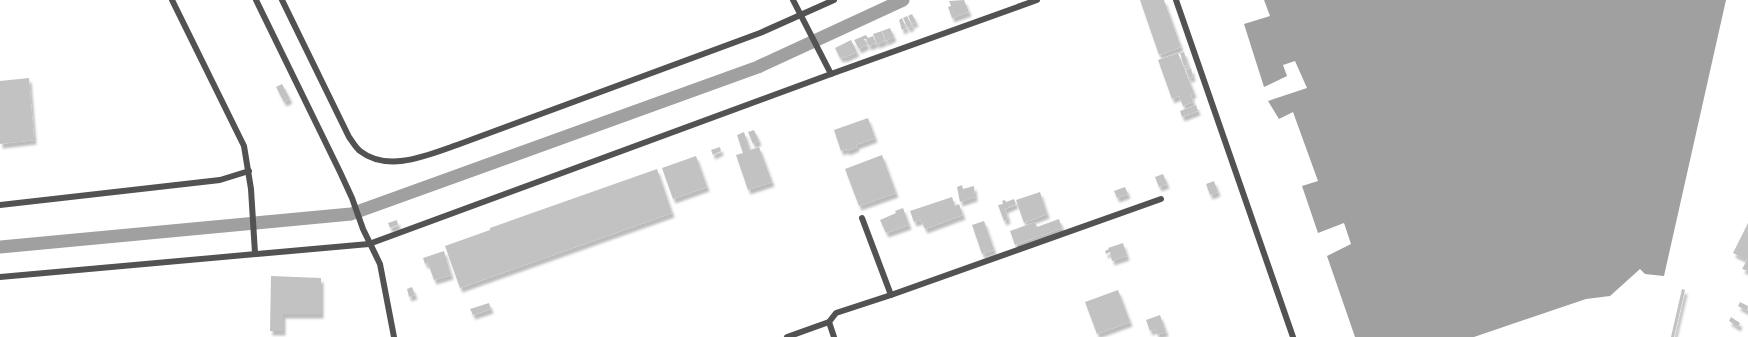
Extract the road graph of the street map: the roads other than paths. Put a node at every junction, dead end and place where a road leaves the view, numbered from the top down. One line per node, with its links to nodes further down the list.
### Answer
1 (172, 0): 10 (lane)
2 (256, 0): 14 (lane)
3 (282, 0): 8 (lane)
4 (793, 0): 8 (lane)
5 (834, 0): 8 (lane)
6 (1037, 0): 9 (lane)
7 (1176, 0): 22 (lane)
8 (801, 15): 9 (lane)
9 (830, 72): 14 (lane)
10 (249, 171): 12 (lane); 15 (lane)
11 (1161, 199): 17 (lane)
12 (0, 205)
13 (862, 218): 17 (lane)
14 (369, 244): 15 (lane); 19 (lane)
15 (255, 253): 16 (lane)
16 (0, 277)
17 (891, 295): 18 (lane)
18 (829, 322): 20 (lane); 21 (lane)
19 (394, 337)
20 (787, 337)
21 (834, 337)
22 (1294, 337)

